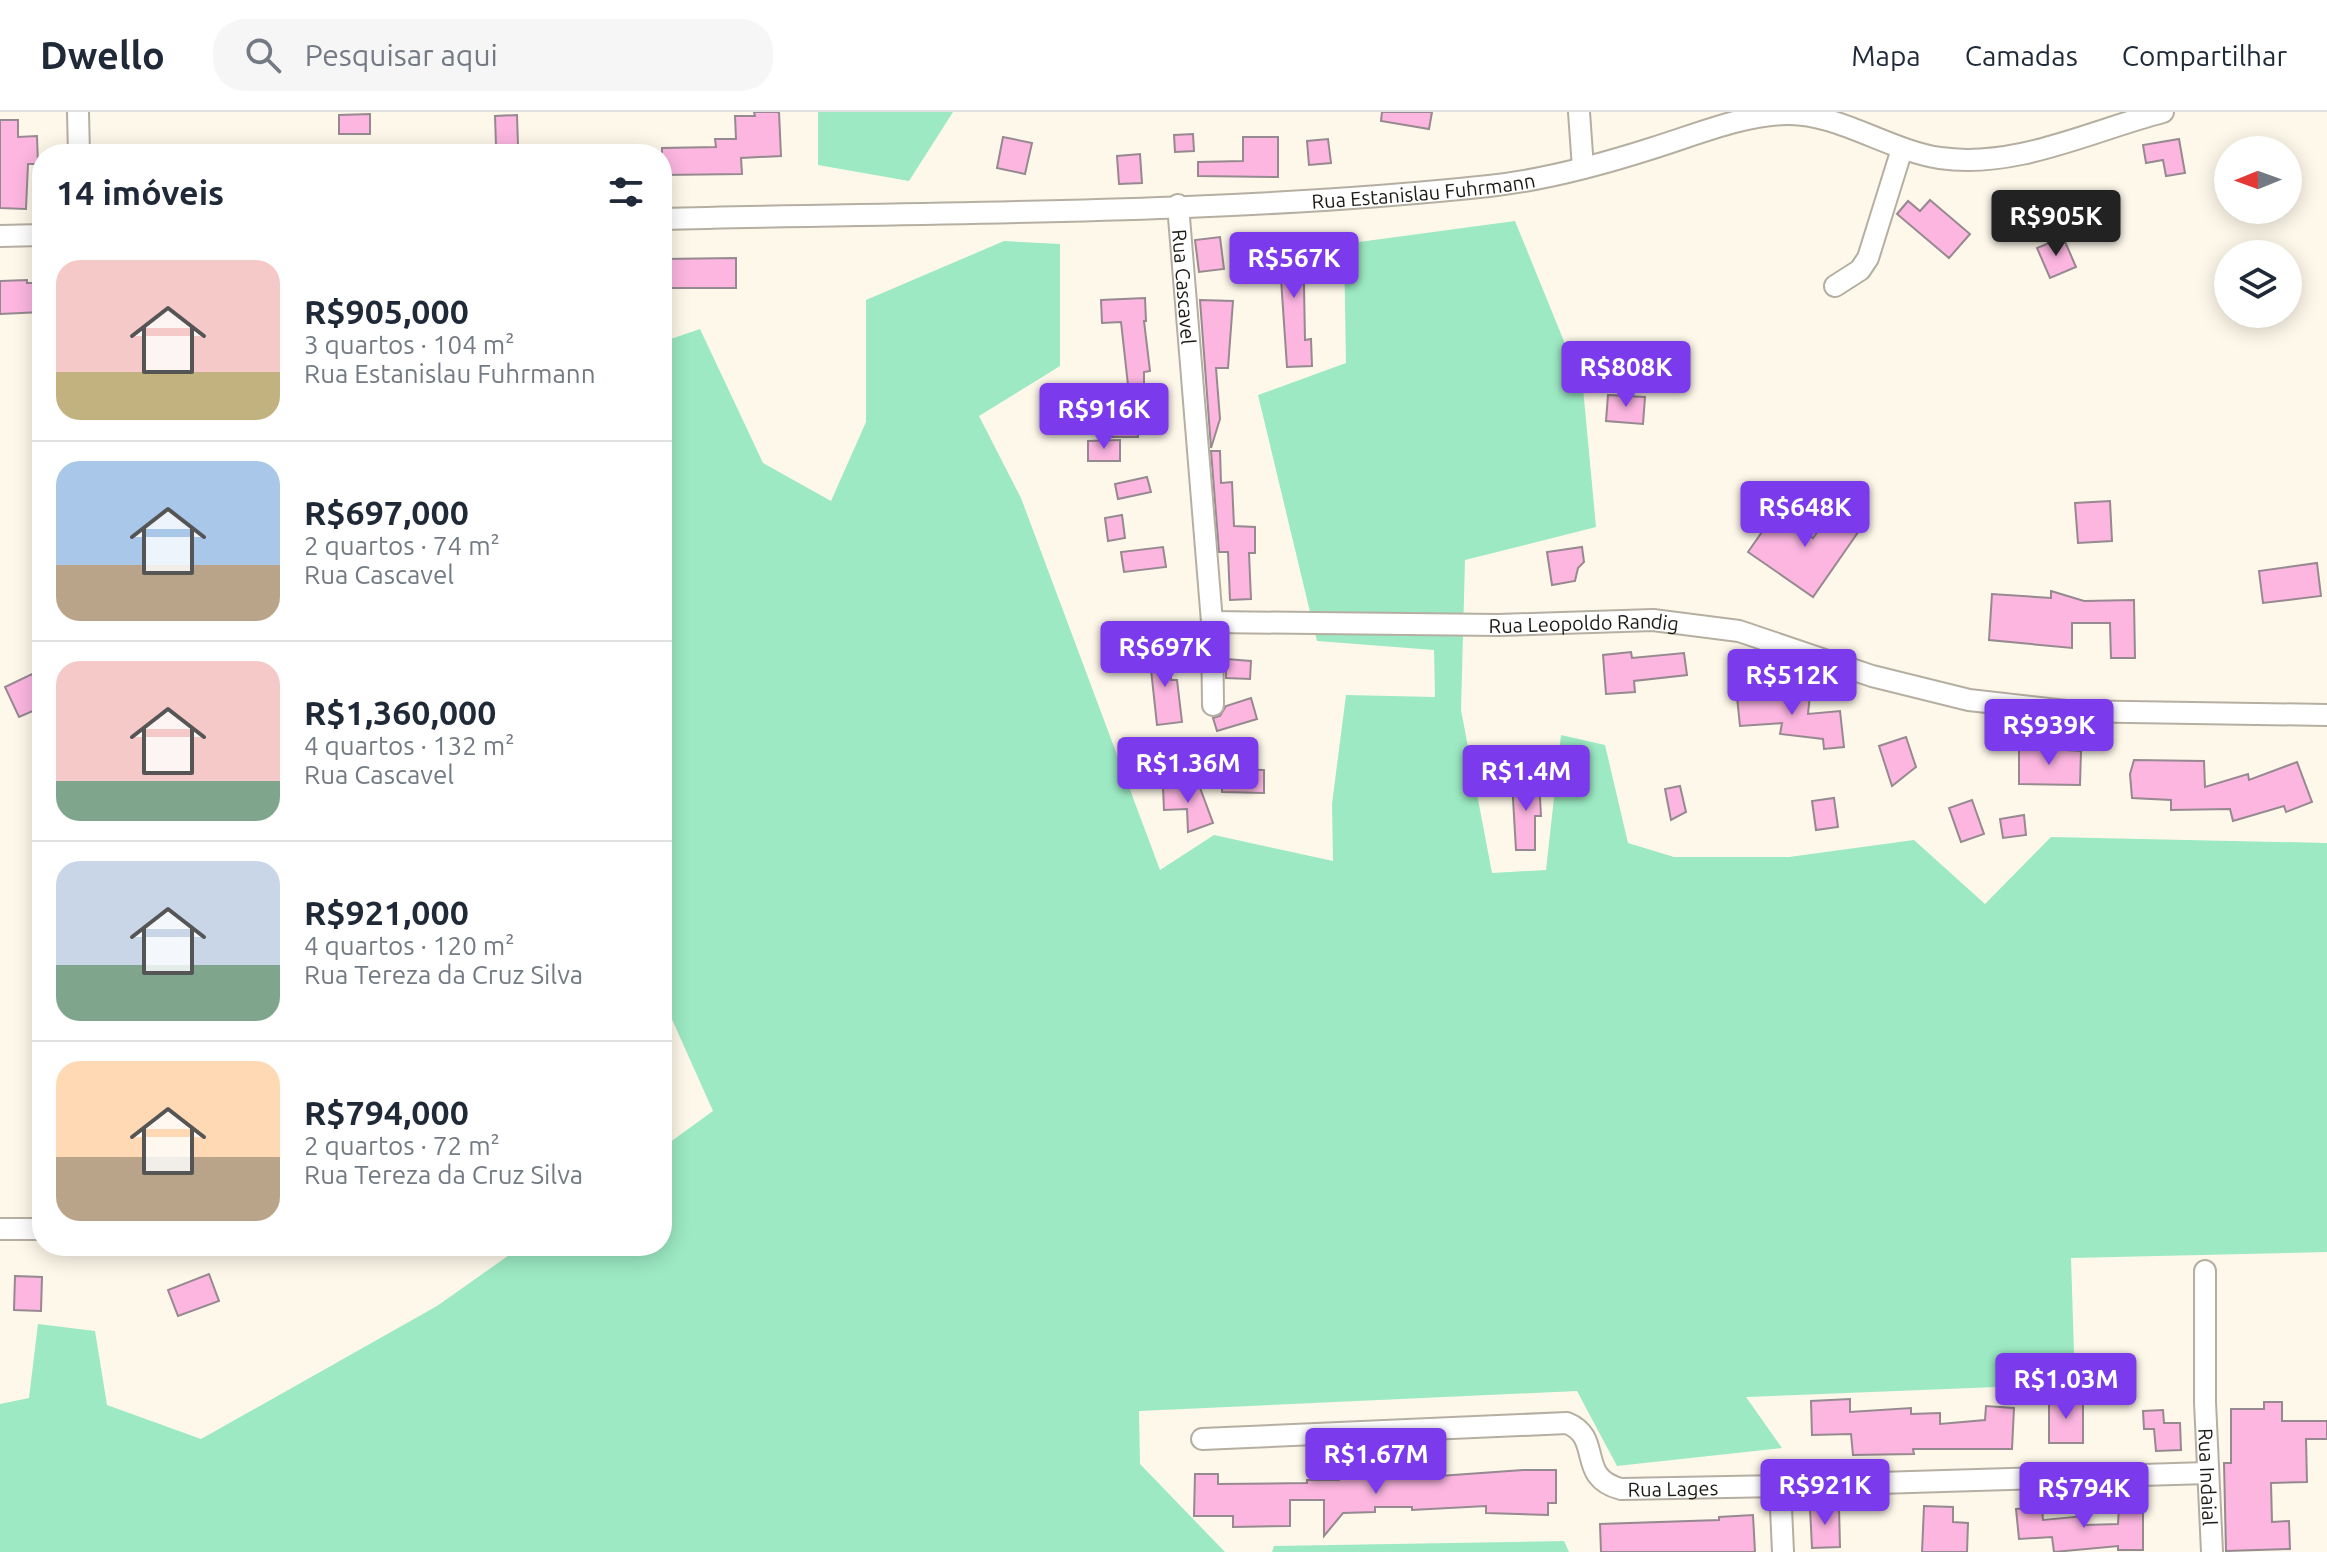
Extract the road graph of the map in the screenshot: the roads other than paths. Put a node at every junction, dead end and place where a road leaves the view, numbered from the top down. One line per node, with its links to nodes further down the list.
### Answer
1 (78, 112): 4 (street)
2 (1579, 112): 6 (street)
3 (2163, 112): 5 (street, Rua Estanislau Fuhrmann)
4 (79, 144)
5 (1902, 149): 6 (street, Rua Estanislau Fuhrmann); 11 (street)
6 (1583, 168): 7 (street, Rua Estanislau Fuhrmann)
7 (1178, 205): 8 (street, Rua Estanislau Fuhrmann); 12 (street, Rua Cascavel)
8 (672, 219)
9 (32, 235): 10 (street)
10 (0, 236)
11 (1835, 286)
12 (1212, 622): 13 (street, Rua Cascavel); 14 (street, Rua Leopoldo Randig)
13 (1213, 705)
14 (2327, 715)
15 (0, 1229): 16 (street)
16 (32, 1229)
17 (2205, 1271): 19 (street, Rua Indaial)
18 (1202, 1439): 20 (street, Rua Lages)
19 (2208, 1473): 20 (street); 22 (street, Rua Indaial)
20 (1780, 1486): 21 (street)
21 (1783, 1552)
22 (2212, 1552)

